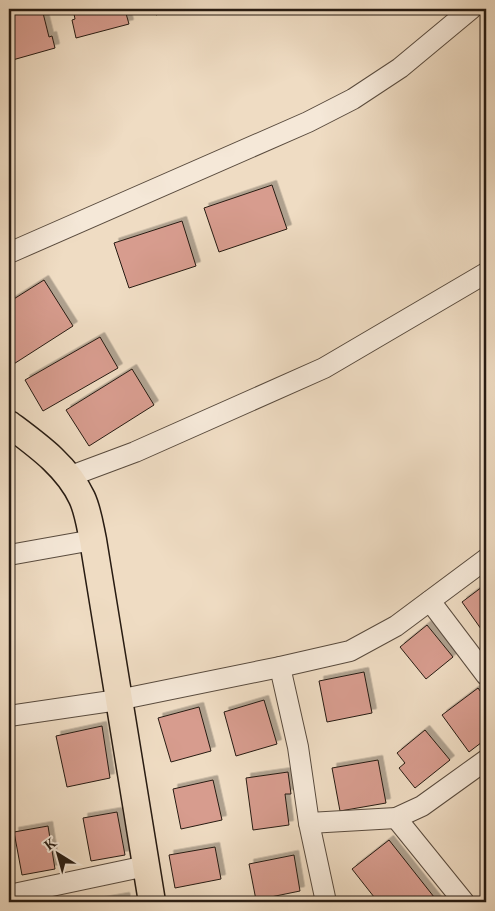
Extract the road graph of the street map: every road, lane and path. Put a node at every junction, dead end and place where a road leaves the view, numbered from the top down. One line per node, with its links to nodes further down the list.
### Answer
1 (471, 9): 2 (street)
2 (11, 252)
3 (486, 273): 5 (street)
4 (9, 424): 5 (main road)
5 (68, 477): 6 (main road)
6 (93, 540): 7 (street); 12 (main road)
7 (9, 555)
8 (486, 559): 9 (street)
9 (430, 601): 10 (street); 11 (street)
10 (280, 667): 12 (street); 16 (street)
11 (486, 674)
12 (118, 700): 13 (street); 17 (main road)
13 (9, 716)
14 (486, 760): 15 (street)
15 (396, 818): 16 (street); 21 (street)
16 (309, 823): 20 (street)
17 (146, 866): 18 (street); 19 (main road)
18 (9, 895)
19 (152, 902)
20 (326, 902)
21 (464, 902)

